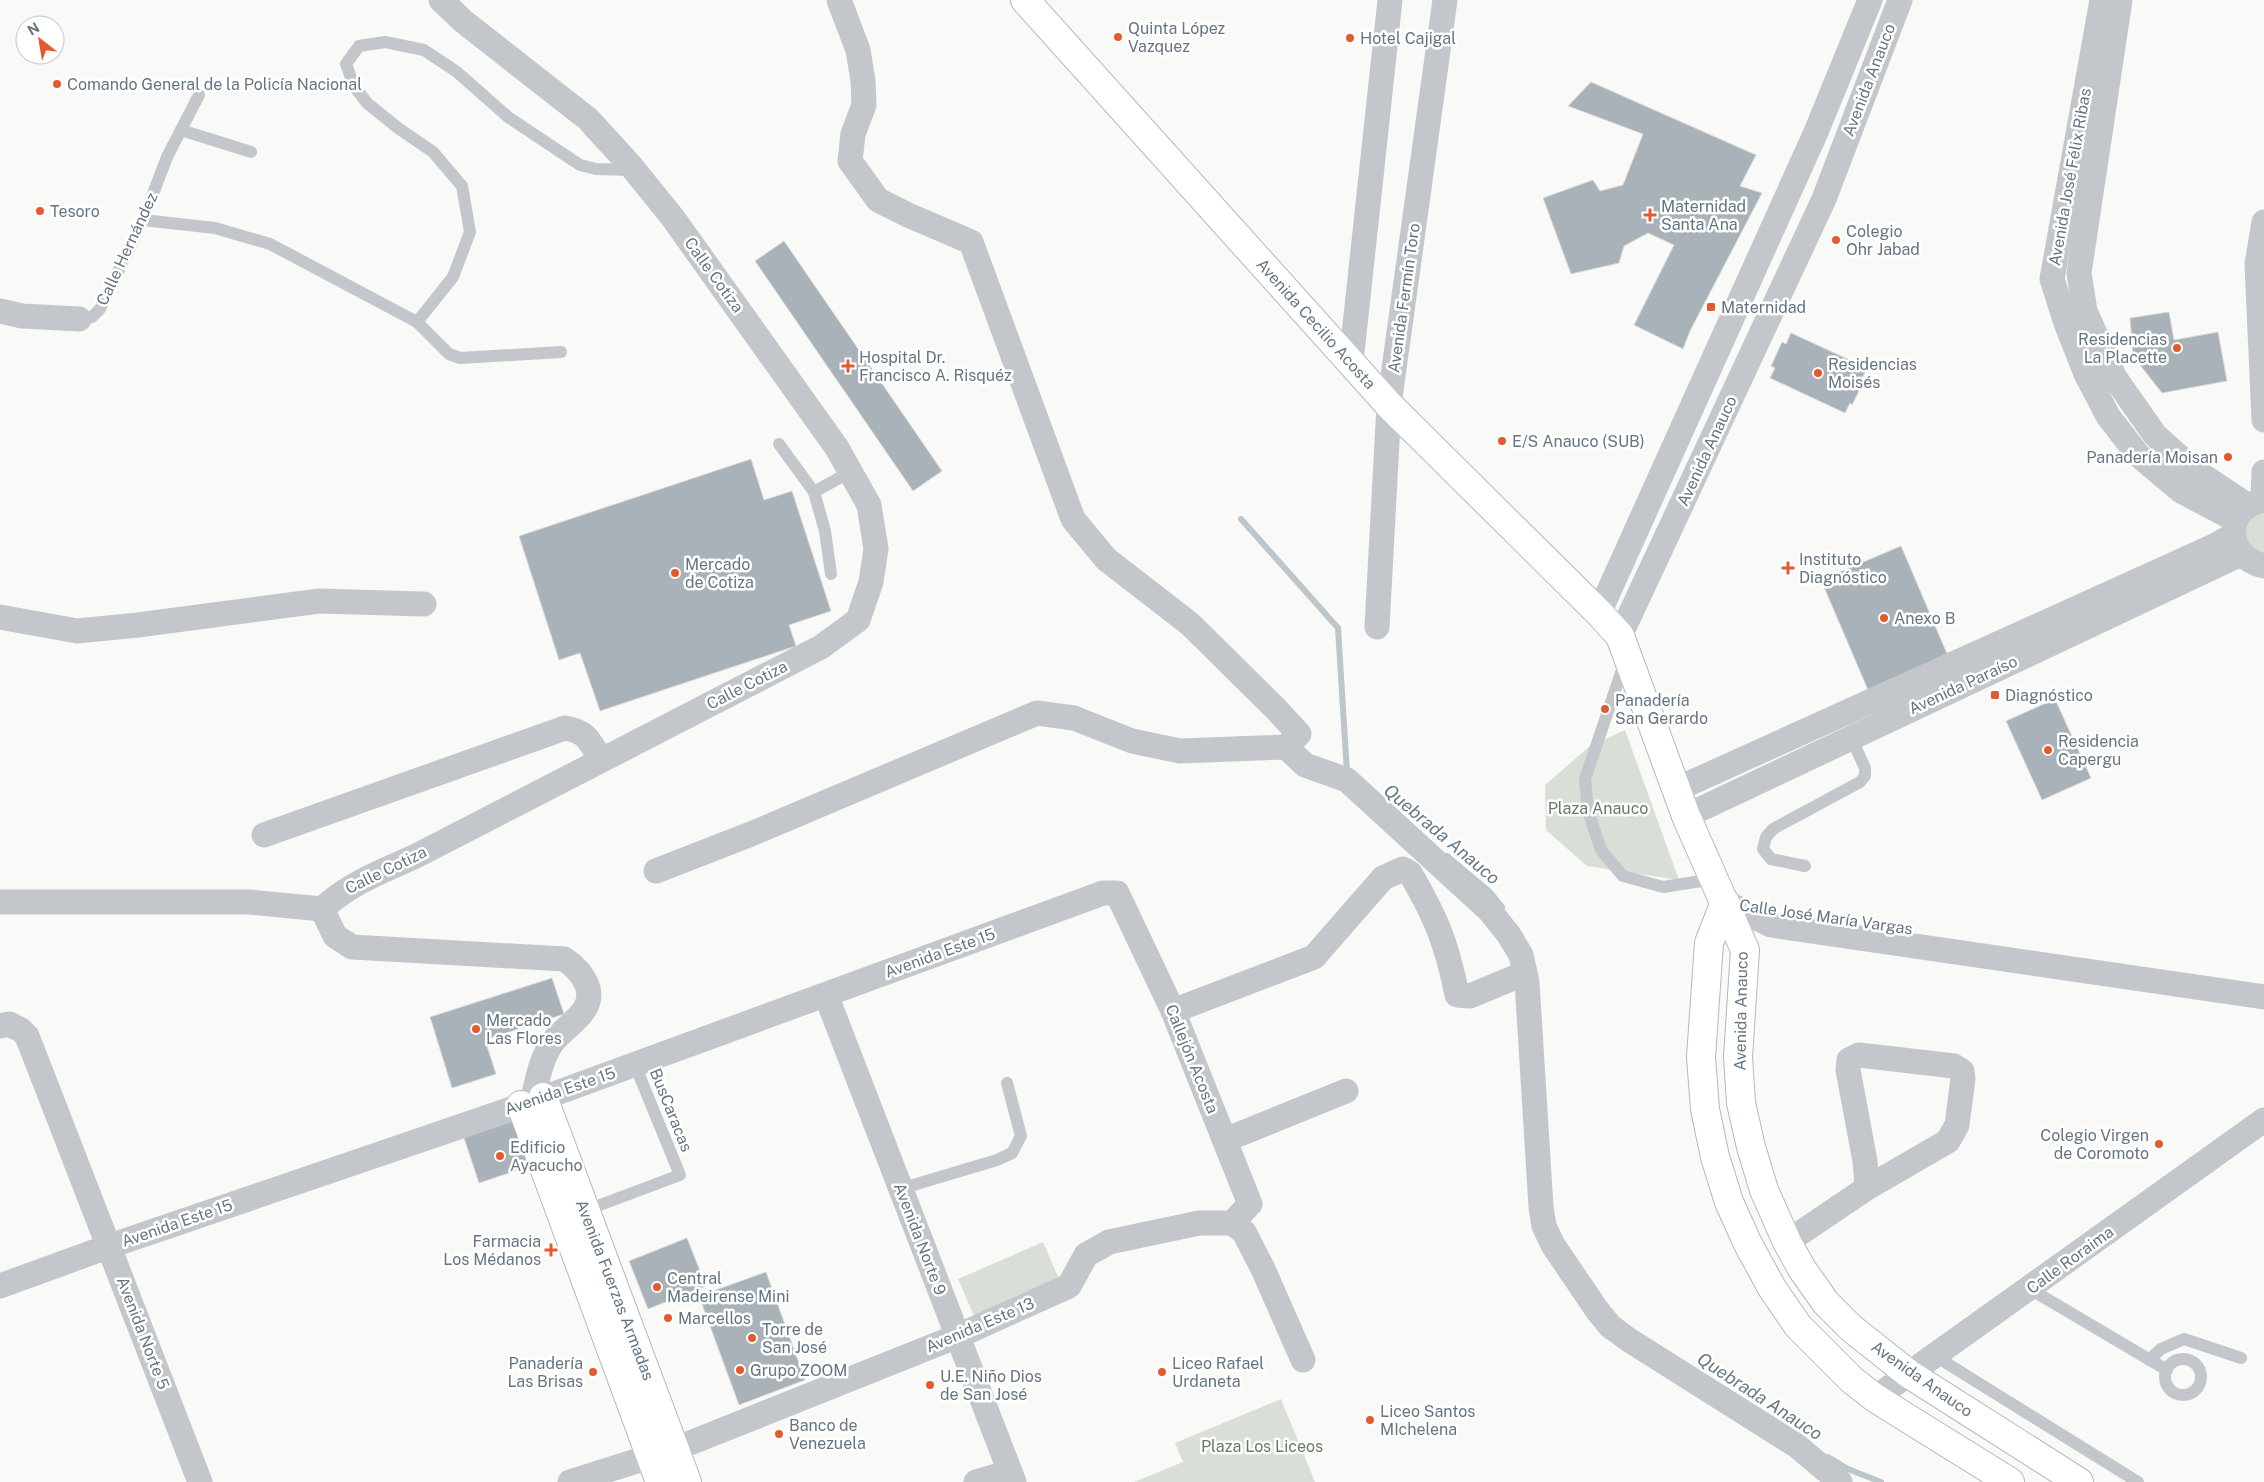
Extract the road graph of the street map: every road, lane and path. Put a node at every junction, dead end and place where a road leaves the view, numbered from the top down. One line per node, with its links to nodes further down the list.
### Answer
1 (441, 0): 13 (street, Calle Cotiza)
2 (839, 0): 38 (street)
3 (1025, 0): 22 (main road, Avenida Cecilio Acosta)
4 (1390, 0): 22 (street)
5 (1441, 0): 23 (street, Avenida Fermín Toro)
6 (1870, 0): 14 (street, Avenida Anauco)
7 (1900, 0): 15 (street, Avenida Anauco)
8 (2102, 0): 29 (street, Avenida José Félix Ribas)
9 (2120, 0): 29 (street, Avenida José Félix Ribas)
10 (199, 95): 11 (lane, Calle Hernández)
11 (181, 130): 12 (lane); 16 (lane, Calle Hernández)
12 (252, 152)
13 (635, 170): 20 (lane); 26 (street, Calle Cotiza)
14 (1792, 185): 15 (street); 33 (street, Avenida Anauco)
15 (1824, 199): 36 (street, Avenida Anauco)
16 (142, 220): 19 (lane, Calle Hernández); 20 (lane)
17 (2264, 222): 24 (street)
18 (0, 311): 19 (street, Calle Hernández)
19 (79, 319)
20 (417, 322): 21 (lane)
21 (561, 352)
22 (1351, 362): 23 (main road, Avenida Cecilio Acosta)
23 (1389, 406): 33 (main road, Avenida Cecilio Acosta); 35 (street, Avenida Fermín Toro)
24 (2264, 420)
25 (778, 444): 28 (lane)
26 (850, 472): 28 (lane); 39 (street, Calle Cotiza)
27 (2264, 472): 29 (street)
28 (814, 492): 31 (lane)
29 (2248, 519): 30 (street); 37 (street, Avenida Paraíso); 40 (street, Avenida Paraíso)
30 (2264, 566)
31 (831, 574)
32 (424, 604): 34 (street)
33 (1599, 613): 36 (main road, Avenida Cecilio Acosta)
34 (0, 617)
35 (1377, 627)
36 (1624, 645): 40 (main road, Avenida Anauco); 45 (lane)
37 (1851, 737): 41 (street, Avenida Paraíso); 43 (lane)
38 (1286, 747): 44 (street); 50 (street)
39 (600, 760): 42 (street); 48 (street, Calle Cotiza)
40 (1677, 789): 41 (main road, Avenida Anauco)
41 (1686, 816): 45 (main road, Avenida Anauco)
42 (264, 835)
43 (1805, 866)
44 (656, 871)
45 (1719, 890): 49 (street, Calle José María Vargas); 66 (main road, Avenida Anauco); 77 (main road, Avenida Anauco)
46 (1117, 893): 52 (street, Avenida Este 15); 54 (street, Callejón Acosta)
47 (0, 902): 48 (street)
48 (322, 910): 59 (street)
49 (2045, 957): 51 (street, Calle José María Vargas); 53 (street, Calle José María Vargas)
50 (1525, 973): 54 (street); 86 (street)
51 (2264, 982)
52 (826, 995): 56 (street, Avenida Este 15); 62 (street, Avenida Norte 9)
53 (2264, 997)
54 (1172, 1011): 61 (street, Callejón Acosta)
55 (5, 1025): 67 (street, Avenida Norte 5)
56 (635, 1064): 59 (street, Avenida Este 15); 64 (lane, BusCaracas)
57 (1007, 1083): 62 (lane)
58 (1346, 1091): 61 (street)
59 (532, 1101): 64 (main road, Avenida Fuerzas Armadas); 67 (street, Avenida Este 15); 78 (main road, Avenida Fuerzas Armadas)
60 (2264, 1120): 69 (street, Calle Roraima)
61 (1225, 1140): 65 (street, Callejón Acosta)
62 (900, 1188): 70 (street, Avenida Norte 9)
63 (1867, 1188): 63 (street); 66 (street)
64 (580, 1213): 78 (main road, Avenida Fuerzas Armadas)
65 (1232, 1223): 70 (street, Avenida Este 13); 73 (street)
66 (1787, 1242): 76 (main road, Avenida Anauco)
67 (110, 1246): 68 (street, Avenida Este 15); 80 (street, Avenida Norte 5)
68 (0, 1286)
69 (2030, 1289): 71 (street, Calle Roraima); 74 (lane)
70 (958, 1336): 78 (street, Avenida Este 13); 79 (street, Avenida Norte 9)
71 (1935, 1356): 76 (street, Calle Roraima); 89 (lane)
72 (2241, 1358): 74 (lane)
73 (1303, 1360)
74 (2149, 1360): 75 (lane)
75 (2166, 1370)
76 (1909, 1374): 77 (street, Calle Roraima); 88 (main road, Avenida Anauco)
77 (1875, 1398): 87 (main road, Avenida Anauco)
78 (663, 1453): 81 (street, Avenida Este 13); 82 (main road, Avenida Fuerzas Armadas); 83 (lane); 84 (main road, Avenida Fuerzas Armadas)
79 (1012, 1477): 85 (street)
80 (200, 1482)
81 (570, 1482)
82 (660, 1482)
83 (674, 1482)
84 (687, 1482)
85 (976, 1482)
86 (1840, 1482)
87 (2010, 1482)
88 (2079, 1482)
89 (2138, 1482)

